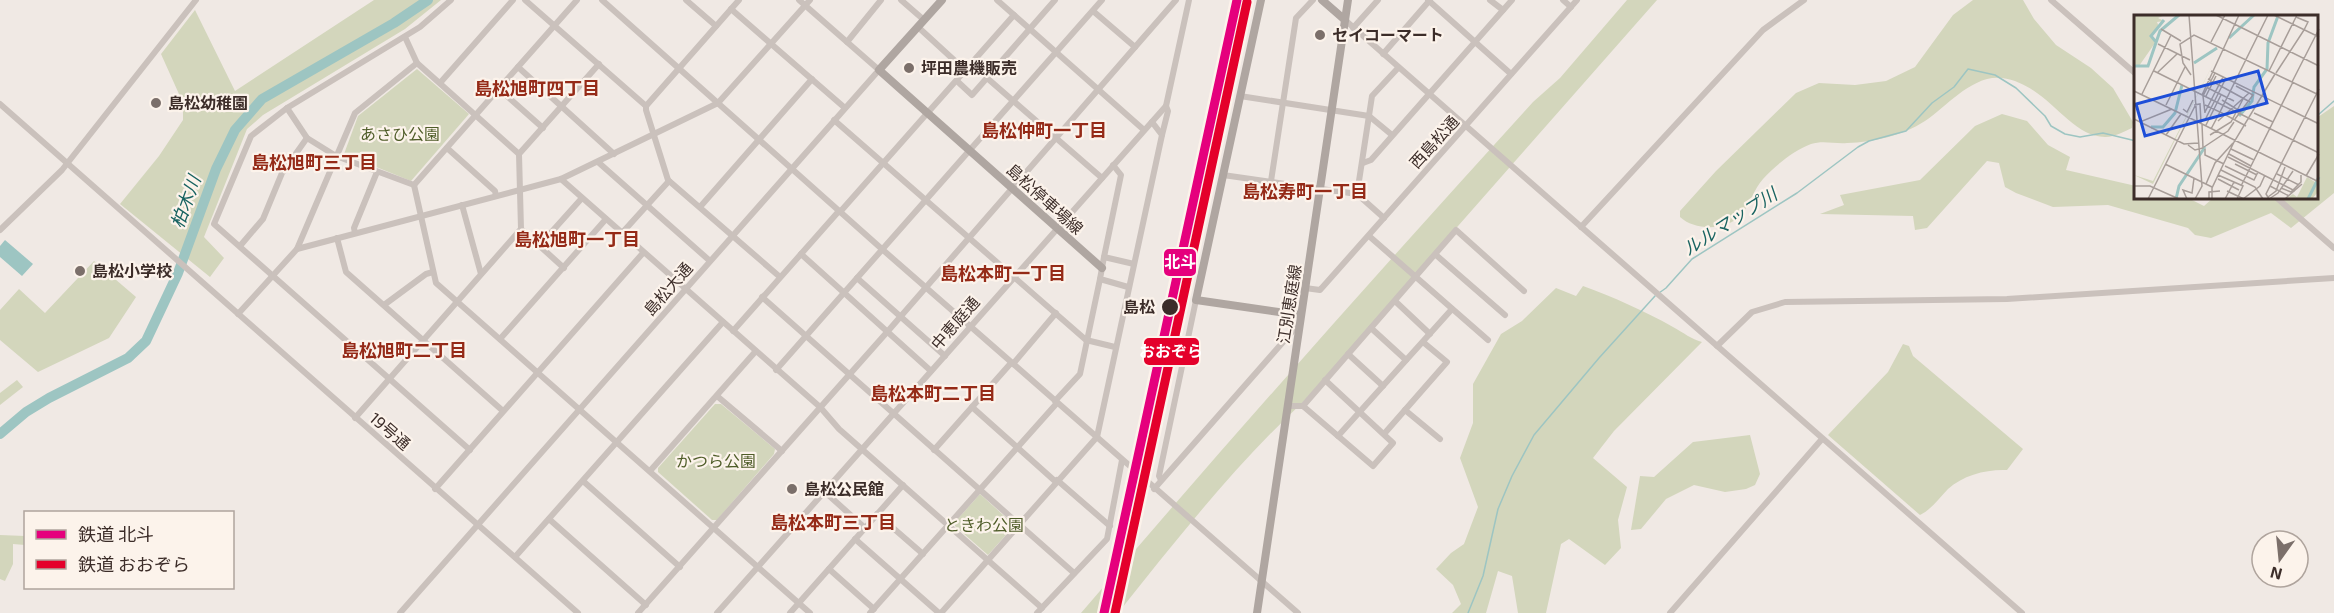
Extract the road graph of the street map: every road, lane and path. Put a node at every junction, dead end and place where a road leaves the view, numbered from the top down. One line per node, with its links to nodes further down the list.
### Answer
1 (196, 0): 98 (street)
2 (451, 0): 43 (street)
3 (513, 0): 62 (street)
4 (525, 0): 38 (street)
5 (577, 0): 38 (street)
6 (602, 0): 53 (street)
7 (686, 0): 39 (street)
8 (739, 0): 32 (street)
9 (799, 0): 30 (street)
10 (881, 0): 44 (street)
11 (901, 0): 36 (street)
12 (942, 0): 36 (main road)
13 (1055, 0): 42 (street)
14 (1102, 0): 34 (street)
15 (1176, 0): 47 (street)
16 (1190, 0): 73 (street, 中恵庭通)
17 (1261, 0): 66 (main road)
18 (1313, 0): 69 (street)
19 (1322, 0): 37 (main road)
20 (1348, 0): 37 (main road, 江別恵庭線)
21 (1378, 0): 41 (street)
22 (1429, 0): 45 (street); 49 (street)
23 (1490, 0): 33 (street)
24 (1512, 0): 33 (street)
25 (1563, 0): 31 (street)
26 (1577, 0): 31 (street, 西島松通)
27 (1804, 0): 124 (street)
28 (2051, 0): 57 (street)
29 (1001, 1): 35 (street)
30 (808, 3): 44 (street); 46 (street)
31 (1571, 7): 58 (street, 西島松通)
32 (731, 9): 39 (street); 46 (street)
33 (1503, 10): 45 (street)
34 (1093, 11): 47 (street); 48 (street)
35 (1014, 15): 42 (street); 56 (street)
36 (924, 20): 40 (main road)
37 (1345, 20): 41 (street); 76 (main road, 江別恵庭線)
38 (554, 25): 51 (street); 52 (street)
39 (716, 26): 53 (street)
40 (918, 27): 55 (main road); 56 (street)
41 (1353, 28): 49 (street)
42 (1030, 29): 48 (street); 59 (street)
43 (405, 37): 50 (street); 74 (street)
44 (847, 42): 55 (street)
45 (1475, 42): 58 (street); 65 (street)
46 (771, 44): 60 (street); 68 (street)
47 (1135, 47): 64 (street)
48 (1057, 52): 64 (street); 67 (street)
49 (1383, 54): 54 (street)
50 (417, 63): 62 (street); 95 (street)
51 (599, 64): 71 (street); 72 (street)
52 (518, 67): 63 (street); 71 (street)
53 (680, 68): 68 (street); 72 (street)
54 (1398, 68): 65 (street); 79 (street)
55 (879, 70): 75 (street, 島松大通); 77 (main road, 島松停車場線)
56 (966, 71): 61 (street)
57 (2134, 73)
58 (1511, 74): 82 (street, 西島松通)
59 (987, 78): 61 (street); 67 (street)
60 (812, 79): 75 (street); 90 (street)
61 (957, 81): 77 (street)
62 (440, 83): 78 (street)
63 (498, 88): 78 (street); 83 (street)
64 (1099, 89): 84 (street); 88 (street)
65 (1428, 94): 82 (street); 86 (street)
66 (1240, 96): 69 (street); 103 (main road)
67 (1014, 101): 88 (street); 92 (street)
68 (718, 103): 87 (street); 90 (street)
69 (1284, 103): 76 (street); 107 (street)
70 (0, 104): 98 (street, 19号通)
71 (562, 106): 83 (street); 94 (street)
72 (646, 106): 87 (street)
73 (1166, 106): 81 (street, 中恵庭通); 85 (street)
74 (287, 108): 89 (street); 134 (street)
75 (846, 108): 80 (street, 島松大通)
76 (1331, 109): 79 (street); 110 (main road, 江別恵庭線)
77 (929, 113): 92 (main road, 島松停車場線); 99 (street)
78 (475, 115): 91 (street); 93 (street)
79 (1369, 116): 86 (street); 97 (street)
80 (834, 120): 99 (street); 101 (street, 島松大通)
81 (1152, 122): 84 (street, 中恵庭通); 85 (street)
82 (1466, 127): 122 (street, 西島松通); 124 (street)
83 (543, 128): 93 (street)
84 (1144, 130): 100 (street, 中恵庭通)
85 (1162, 135): 144 (street)
86 (1392, 135): 97 (street)
87 (653, 136): 94 (street); 106 (street)
88 (1056, 137): 104 (street); 109 (street)
89 (307, 138): 95 (street); 134 (street)
90 (759, 140): 101 (street); 119 (street)
91 (447, 148): 108 (street); 113 (street)
92 (970, 151): 109 (main road, 島松停車場線); 115 (street)
93 (519, 154): 111 (street)
94 (614, 154): 96 (street)
95 (336, 156): 102 (street); 137 (street)
96 (598, 162): 105 (street); 118 (street)
97 (1362, 163): 112 (street)
98 (68, 164): 127 (street); 169 (street, 19号通)
99 (883, 164): 115 (street); 120 (street)
100 (1113, 165): 104 (street, 中恵庭通); 142 (street)
101 (792, 169): 120 (street); 131 (street, 島松大通)
102 (377, 172): 108 (street); 128 (street)
103 (1223, 175): 107 (street); 163 (main road)
104 (1102, 178): 125 (street, 中恵庭通)
105 (561, 179): 111 (street); 114 (street)
106 (669, 181): 118 (street); 119 (street)
107 (1271, 181): 110 (street)
108 (414, 185): 121 (street)
109 (1012, 187): 125 (main road, 島松停車場線); 133 (street)
110 (1319, 189): 112 (street); 158 (main road, 江別恵庭線)
111 (520, 190): 113 (street); 126 (street)
112 (1357, 194): 122 (street)
113 (496, 196): 117 (street)
114 (582, 198): 123 (street); 135 (street)
115 (926, 200): 133 (street); 138 (street)
116 (2279, 200): 136 (street)
117 (462, 205): 121 (street); 148 (street)
118 (647, 206): 129 (street); 143 (street)
119 (700, 207): 131 (street)
120 (840, 211): 138 (street); 140 (street)
121 (420, 216): 128 (street); 147 (street)
122 (1384, 218): 130 (street, 西島松通)
123 (606, 219): 129 (street); 145 (street)
124 (1581, 227): 186 (street)
125 (1057, 228): 146 (main road, 島松停車場線); 153 (street, 中恵庭通)
126 (521, 229): 135 (street); 148 (street)
127 (0, 230)
128 (355, 233): 132 (street)
129 (622, 233): 139 (street)
130 (1369, 236): 151 (street); 158 (street, 西島松通)
131 (733, 237): 143 (street, 島松大通); 150 (street)
132 (337, 238): 137 (street); 166 (street)
133 (969, 238): 153 (street); 156 (street)
134 (240, 246): 149 (street)
135 (539, 246): 145 (street)
136 (2334, 248)
137 (297, 249): 149 (street)
138 (883, 250): 152 (street); 156 (street)
139 (643, 253): 159 (street); 195 (street)
140 (801, 254): 150 (street); 161 (street)
141 (1436, 255): 151 (street); 160 (street); 171 (street)
142 (1104, 257): 144 (street); 146 (street)
143 (710, 261): 159 (street, 島松大通)
144 (1134, 264): 157 (street)
145 (564, 268): 181 (street)
146 (1102, 268): 155 (street)
147 (433, 272): 165 (street); 166 (street)
148 (481, 274): 165 (street)
149 (272, 275): 169 (street); 197 (street)
150 (780, 277): 162 (street)
151 (1416, 277): 164 (street); 167 (street)
152 (857, 278): 161 (street); 172 (street)
153 (1013, 278): 168 (street); 175 (street, 中恵庭通)
154 (2334, 278): 186 (street)
155 (1100, 279): 157 (street); 183 (street)
156 (926, 287): 172 (street); 175 (street)
157 (1128, 287): 187 (street)
158 (1305, 288): 170 (main road, 江別恵庭線)
159 (687, 289): 173 (street); 206 (street, 島松大通)
160 (1524, 291)
161 (844, 293): 178 (street); 180 (street)
162 (762, 297): 177 (street); 180 (street)
163 (1196, 300): 170 (main road); 225 (street)
164 (1395, 301): 176 (street); 179 (street)
165 (457, 302): 181 (street); 182 (street)
166 (384, 305): 182 (street)
167 (1452, 309): 179 (street); 184 (street)
168 (1056, 313): 183 (street); 192 (street)
169 (238, 314): 211 (street, 19号通)
170 (1300, 315): 174 (main road, 江別恵庭線)
171 (1505, 315)
172 (900, 317): 178 (street); 190 (street)
173 (723, 322): 177 (street); 217 (street)
174 (1298, 325): 202 (main road, 江別恵庭線); 225 (street)
175 (971, 327): 190 (street, 中恵庭通); 192 (street)
176 (1371, 328): 189 (street); 191 (street)
177 (733, 330): 188 (street)
178 (888, 332): 194 (street); 196 (street)
179 (1430, 334): 185 (street)
180 (806, 336): 193 (street); 196 (street)
181 (500, 339): 195 (street)
182 (423, 340): 197 (street); 208 (street)
183 (1086, 340): 187 (street); 201 (street)
184 (1488, 340)
185 (1423, 342): 191 (street); 207 (street)
186 (1717, 345): 216 (street)
187 (1115, 347): 214 (street)
188 (756, 352): 193 (street); 200 (street)
189 (1348, 354): 198 (street); 199 (street)
190 (945, 356): 194 (street, 中恵庭通)
191 (1406, 360): 199 (street)
192 (1012, 363): 201 (street); 205 (street)
193 (776, 370): 204 (street)
194 (932, 371): 210 (street, 中恵庭通)
195 (537, 373): 206 (street); 208 (street)
196 (849, 375): 204 (street); 210 (street)
197 (390, 378): 211 (street); 220 (street)
198 (1325, 380): 203 (street); 209 (street)
199 (1383, 386): 209 (street)
200 (717, 396): 222 (street); 224 (street)
201 (1056, 402): 214 (street); 218 (street)
202 (1288, 406): 203 (street); 250 (main road, 江別恵庭線)
203 (1303, 406): 213 (street)
204 (819, 407): 219 (street); 222 (street)
205 (972, 407): 218 (street); 221 (street)
206 (579, 410): 217 (street); 237 (street, 島松大通)
207 (1405, 410): 212 (street); 215 (street)
208 (503, 411): 220 (street)
209 (1360, 411): 212 (street); 213 (street)
210 (894, 414): 219 (street, 中恵庭通); 221 (street)
211 (355, 418): 229 (street, 19号通)
212 (1384, 434): 213 (street)
213 (1338, 436)
214 (1097, 437): 223 (street); 227 (street)
215 (1440, 439)
216 (1822, 439): 264 (street); 265 (street)
217 (617, 443): 224 (street); 226 (street)
218 (1017, 447): 227 (street); 230 (street)
219 (862, 449): 228 (street); 232 (street, 中恵庭通)
220 (470, 450): 229 (street)
221 (934, 450): 230 (street)
222 (782, 451): 240 (street)
223 (1122, 460): 231 (street); 238 (street)
224 (650, 471): 240 (street)
225 (1161, 480): 231 (street)
226 (583, 481): 234 (street); 245 (street)
227 (1057, 481): 235 (street); 238 (street)
228 (903, 485): 233 (street); 236 (street)
229 (435, 489): 237 (street, 19号通)
230 (979, 489): 235 (street); 236 (street)
231 (1154, 489): 250 (street)
232 (825, 492): 239 (street); 246 (street, 中恵庭通)
233 (877, 514): 239 (street); 242 (street)
234 (549, 519): 243 (street); 252 (street)
235 (1019, 524): 244 (street); 248 (street)
236 (948, 525): 242 (street); 244 (street)
237 (478, 526): 243 (street, 19号通); 255 (street, 島松大通)
238 (1110, 526): 248 (street)
239 (865, 528): 241 (street)
240 (713, 529): 245 (street); 246 (street)
241 (855, 539): 247 (street); 249 (street)
242 (923, 554): 249 (street)
243 (515, 557): 256 (street, 19号通)
244 (988, 560): 254 (street); 261 (street)
245 (680, 567): 252 (street)
246 (759, 567): 251 (street); 258 (street, 中恵庭通)
247 (829, 568): 251 (street); 253 (street)
248 (1074, 573): 254 (street)
249 (901, 578): 253 (street); 261 (street)
250 (1262, 582): 262 (main road, 江別恵庭線); 263 (street)
251 (799, 603): 259 (street); 260 (street)
252 (646, 605): 257 (street)
253 (872, 611)
254 (1040, 611)
255 (400, 613)
256 (578, 613)
257 (638, 613)
258 (717, 613)
259 (790, 613)
260 (810, 613)
261 (940, 613)
262 (1257, 613)
263 (1298, 613)
264 (1670, 613)
265 (2022, 613)

